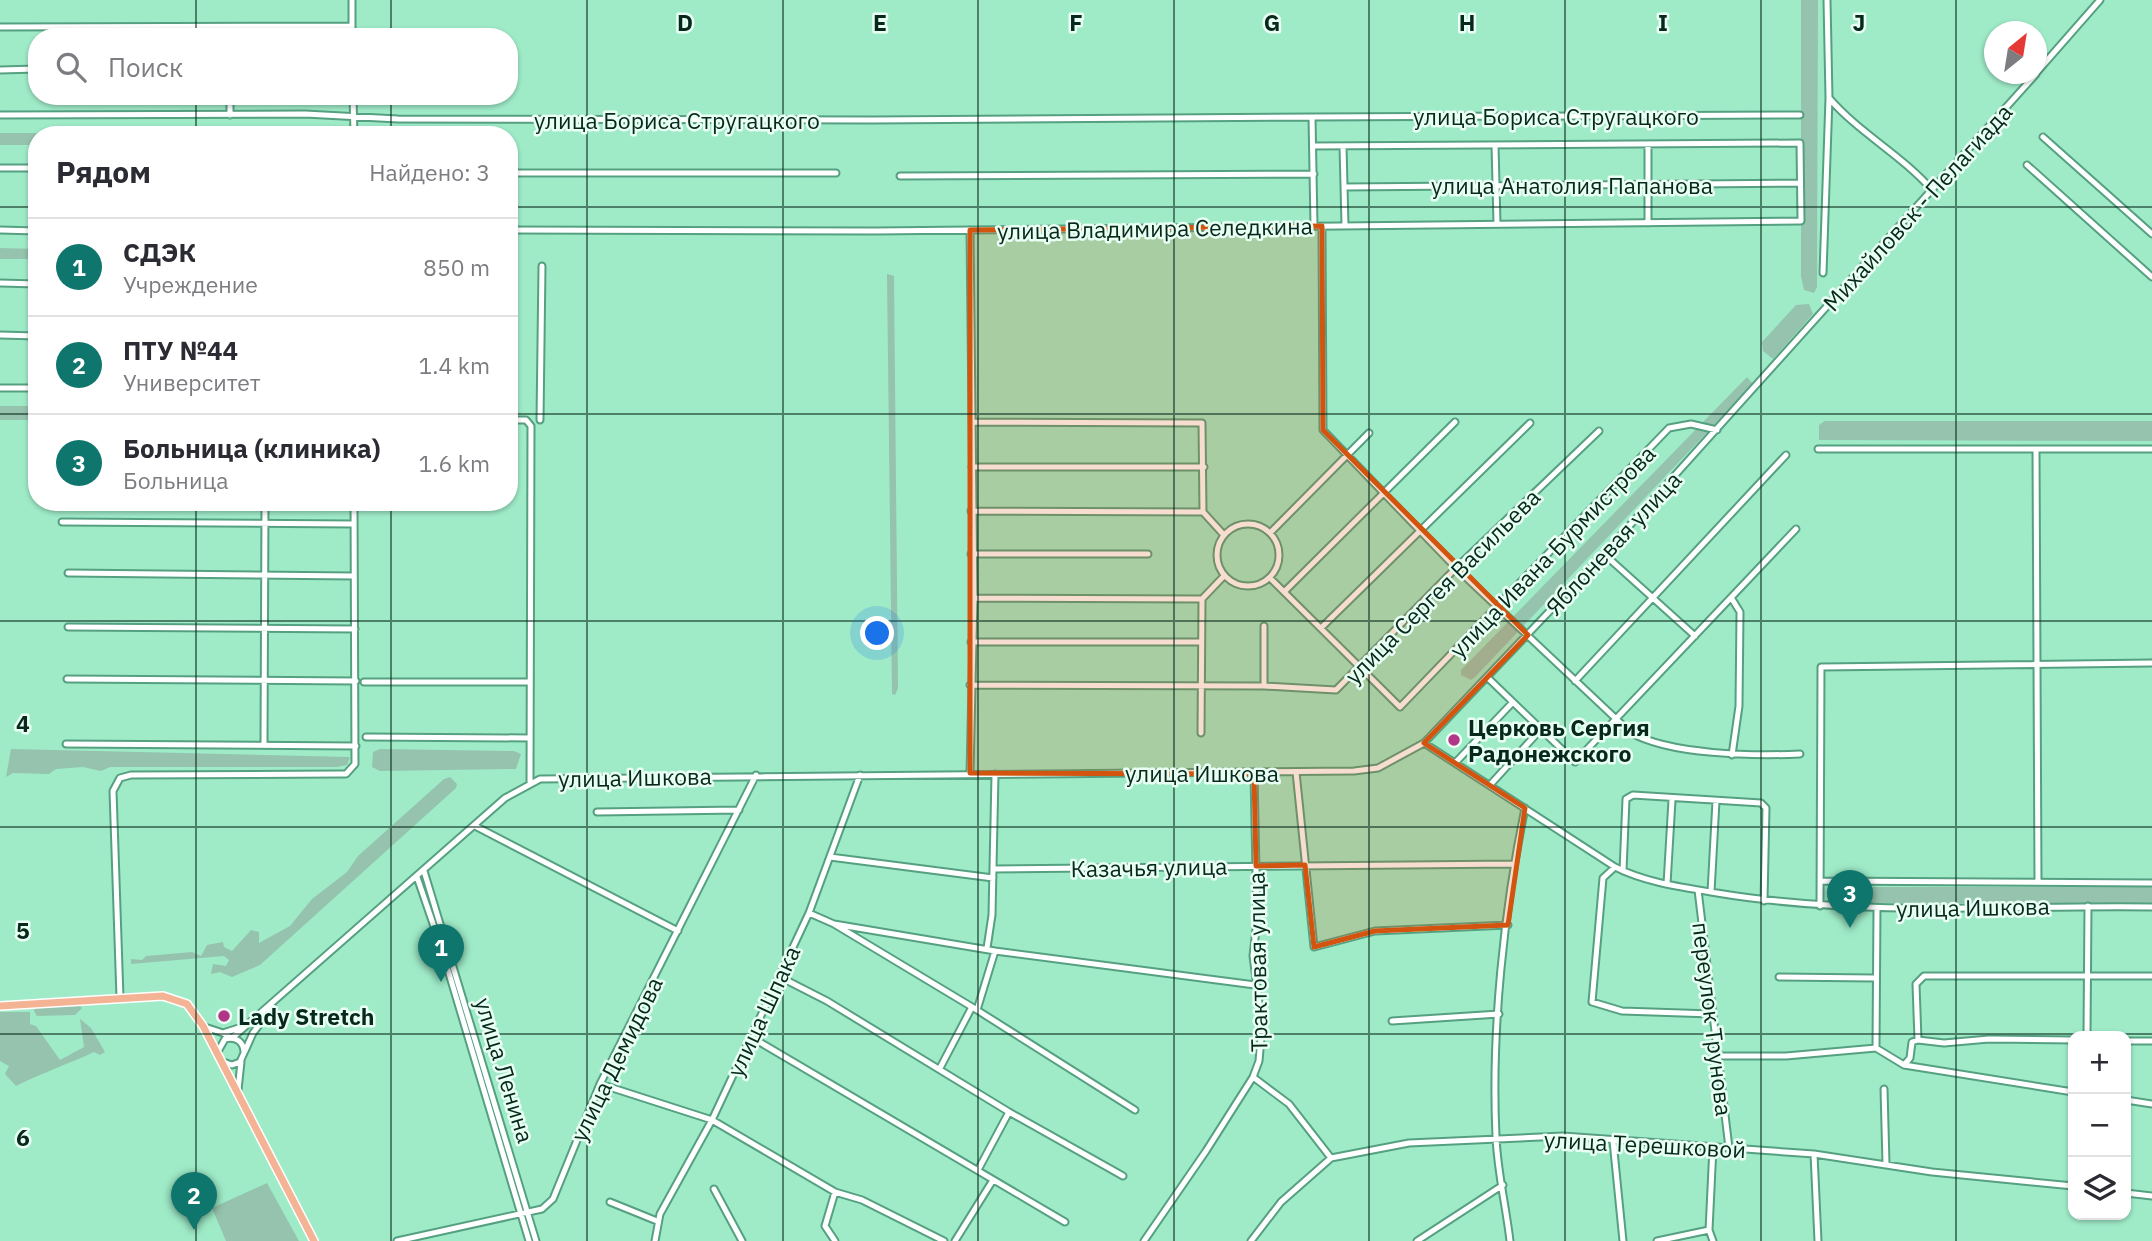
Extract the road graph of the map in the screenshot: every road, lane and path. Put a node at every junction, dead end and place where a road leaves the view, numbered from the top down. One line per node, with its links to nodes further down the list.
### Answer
1 (352, 0): 5 (street)
2 (1827, 0): 11 (street)
3 (2100, 0): 7 (street, Михайловск - Пелагиада)
4 (227, 26): 5 (street); 6 (street)
5 (352, 26)
6 (0, 27)
7 (2047, 60)
8 (28, 69): 9 (street)
9 (0, 70)
10 (2026, 84): 36 (street, Михайловск - Пелагиада)
11 (1829, 98): 36 (street); 48 (street)
12 (230, 105): 15 (street)
13 (353, 105): 17 (street)
14 (0, 115): 15 (street, улица Бориса Стругацкого)
15 (230, 115): 17 (street, улица Бориса Стругацкого)
16 (1800, 115): 18 (street, улица Бориса Стругацкого)
17 (354, 116): 18 (street, улица Бориса Стругацкого); 19 (street)
18 (1312, 117): 23 (street)
19 (354, 126)
20 (2043, 137): 46 (street)
21 (1648, 144): 22 (street); 32 (street); 33 (street)
22 (1495, 145): 24 (street); 34 (street)
23 (1313, 146): 24 (street); 30 (street)
24 (1343, 146): 35 (street)
25 (2027, 165): 49 (street)
26 (0, 168): 27 (street)
27 (28, 168)
28 (518, 173): 29 (street)
29 (836, 173)
30 (1314, 174): 31 (street); 39 (street)
31 (900, 176)
32 (1800, 183): 33 (street, улица Анатолия Папанова); 37 (street, улица Владимира Селедкина)
33 (1648, 184): 34 (street, улица Анатолия Папанова); 37 (street)
34 (1495, 186): 35 (street, улица Анатолия Папанова); 38 (street)
35 (1344, 187): 41 (street)
36 (1933, 191): 54 (street, Михайловск - Пелагиада)
37 (1648, 223): 38 (street, улица Владимира Селедкина)
38 (1497, 224): 41 (street, улица Владимира Селедкина)
39 (1314, 226): 40 (street, улица Владимира Селедкина); 45 (street, улица Владимира Селедкина)
40 (1322, 226): 41 (street, улица Владимира Селедкина); 69 (street)
41 (1345, 226)
42 (0, 230): 43 (street)
43 (28, 230)
44 (518, 230): 45 (street, улица Владимира Селедкина)
45 (970, 230): 59 (street)
46 (2152, 234)
47 (542, 267): 58 (street)
48 (1823, 273)
49 (2152, 277)
50 (0, 283): 51 (street)
51 (28, 284)
52 (0, 335): 53 (street)
53 (28, 336)
54 (1798, 340): 62 (street, Яблоневая улица)
55 (0, 388): 56 (street)
56 (28, 388)
57 (518, 421): 58 (street)
58 (526, 421): 117 (street)
59 (974, 422): 70 (street); 71 (street)
60 (1455, 422): 72 (street)
61 (1530, 424): 81 (street)
62 (1717, 430): 86 (street, Яблоневая улица); 98 (street, улица Ивана Бурмистрова)
63 (1599, 432): 87 (street, улица Сергея Васильева)
64 (1369, 433): 69 (street)
65 (1818, 449): 66 (street)
66 (2036, 449): 67 (street); 109 (street)
67 (2152, 449)
68 (1786, 455): 96 (street)
69 (1347, 458): 72 (street); 82 (street)
70 (972, 467): 71 (street); 75 (street)
71 (1204, 467): 76 (street)
72 (1383, 496): 81 (street); 93 (street)
73 (265, 511): 78 (street)
74 (354, 511): 79 (street)
75 (971, 511): 76 (street); 84 (street)
76 (1203, 512): 83 (street)
77 (62, 522): 78 (street)
78 (265, 523): 79 (street); 89 (street)
79 (354, 524): 90 (street)
80 (1796, 528): 97 (street)
81 (1420, 532): 87 (street); 102 (street)
82 (1270, 533): 83 (street); 92 (street)
83 (1223, 534): 91 (street)
84 (971, 554): 85 (street); 94 (street)
85 (1148, 554)
86 (1604, 554): 96 (street); 104 (street, Яблоневая улица)
87 (1456, 568): 98 (street); 110 (street, улица Сергея Васильева)
88 (68, 573): 89 (street)
89 (265, 576): 90 (street); 101 (street)
90 (355, 576): 103 (street)
91 (1223, 577): 92 (street); 95 (street)
92 (1270, 578): 93 (street)
93 (1285, 591): 102 (street)
94 (974, 598): 95 (street); 106 (street)
95 (1202, 599): 107 (street)
96 (1653, 599): 105 (street); 115 (street)
97 (1732, 599): 105 (street); 132 (street)
98 (1499, 608): 104 (street); 110 (street, улица Ивана Бурмистрова)
99 (1264, 626): 119 (street)
100 (68, 627): 101 (street)
101 (265, 628): 103 (street); 113 (street)
102 (1321, 628): 110 (street)
103 (355, 629): 114 (street)
104 (1528, 635): 111 (street, Яблоневая улица); 115 (street)
105 (1695, 636): 122 (street)
106 (971, 642): 107 (street); 118 (street)
107 (1200, 642): 120 (street)
108 (2152, 663): 109 (street)
109 (2037, 666): 158 (street); 159 (street)
110 (1359, 667): 119 (street, улица Сергея Васильева)
111 (1488, 678): 121 (street); 127 (street, Яблоневая улица)
112 (67, 679): 113 (street)
113 (264, 681): 114 (street); 129 (street)
114 (356, 681): 130 (street)
115 (1575, 681): 122 (street)
116 (364, 682): 117 (street)
117 (529, 682): 126 (street)
118 (970, 685): 120 (street, улица Сергея Васильева); 135 (street)
119 (1264, 686): 120 (street, улица Сергея Васильева)
120 (1200, 687): 124 (street)
121 (1513, 702): 123 (street); 133 (street)
122 (1615, 720): 123 (street); 132 (street)
123 (1541, 729): 141 (street)
124 (1201, 733)
125 (366, 737): 126 (street)
126 (529, 738): 140 (street)
127 (1424, 743): 133 (street, улица Ишкова); 134 (street, улица Ишкова)
128 (66, 744): 129 (street)
129 (264, 744): 130 (street)
130 (356, 746): 182 (street)
131 (1800, 754): 132 (street)
132 (1732, 755)
133 (1456, 762): 141 (street, улица Ишкова)
134 (1296, 772): 137 (street, улица Ишкова); 149 (street)
135 (970, 773): 136 (street, улица Ишкова); 139 (street, улица Ишкова)
136 (995, 774): 137 (street, улица Ишкова); 153 (street)
137 (1254, 774): 151 (street, Трактовая улица)
138 (756, 775): 139 (street, улица Ишкова); 140 (street, улица Ишкова); 145 (street, улица Демидова)
139 (860, 775): 148 (street, улица Шпака)
140 (530, 782): 147 (street, улица Ишкова)
141 (1490, 785): 144 (street, улица Ишкова)
142 (1672, 800): 143 (street); 155 (street); 161 (street)
143 (1716, 801): 163 (street); 164 (street)
144 (1525, 807): 150 (street); 152 (street, улица Ишкова)
145 (739, 810): 146 (street); 172 (street, улица Демидова)
146 (597, 812)
147 (475, 826): 154 (street, улица Ишкова); 172 (street)
148 (830, 856): 157 (street); 169 (street, улица Шпака)
149 (1305, 864): 150 (street, Казачья улица); 151 (street, Казачья улица); 171 (street)
150 (1514, 864): 171 (street)
151 (1256, 866): 153 (street, Казачья улица); 180 (street, Трактовая улица)
152 (1615, 867): 155 (street, улица Ишкова); 186 (street)
153 (993, 869): 157 (street)
154 (424, 871): 156 (street, улица Ишкова); 232 (street, улица Ленина)
155 (1623, 871): 161 (street, улица Ишкова)
156 (417, 877): 181 (street, улица Ишкова); 232 (street, улица Ленина)
157 (993, 878): 173 (street)
158 (1820, 881): 159 (street, улица Ишкова); 165 (street)
159 (2038, 881): 160 (street, улица Ишкова)
160 (2152, 883)
161 (1667, 884): 162 (street, улица Ишкова)
162 (1698, 890): 163 (street, улица Ишкова); 186 (street, переулок Трунова)
163 (1711, 891): 164 (street, улица Ишкова)
164 (1764, 901): 165 (street, улица Ишкова)
165 (1819, 906): 168 (street, улица Ишкова)
166 (2088, 906): 167 (street, улица Ишкова); 168 (street, улица Ишкова); 175 (street)
167 (2152, 907)
168 (1877, 908): 179 (street)
169 (809, 913): 170 (street); 177 (street, улица Шпака)
170 (834, 924): 173 (street); 184 (street)
171 (1508, 925): 185 (street)
172 (678, 931): 206 (street, улица Демидова)
173 (987, 948): 174 (street)
174 (995, 951): 180 (street); 184 (street)
175 (2086, 975): 176 (street); 190 (street); 194 (street)
176 (2152, 976)
177 (780, 977): 192 (street, улица Шпака); 204 (street)
178 (1779, 977): 179 (street)
179 (1874, 978): 198 (street)
180 (1255, 985): 205 (street, Трактовая улица)
181 (284, 994): 189 (street, улица Ишкова); 199 (street, улица Ишкова)
182 (120, 998): 183 (main road); 188 (main road)
183 (0, 1006)
184 (975, 1008): 204 (street); 212 (street)
185 (1499, 1014): 187 (street); 215 (street)
186 (1712, 1014): 200 (street, переулок Трунова)
187 (1392, 1021)
188 (203, 1026): 191 (street); 201 (main road)
189 (245, 1026): 191 (street); 193 (street, улица Ишкова)
190 (2087, 1031)
191 (223, 1033): 193 (street)
192 (751, 1037): 214 (street, улица Шпака); 222 (street)
193 (232, 1038): 199 (street); 201 (street)
194 (1918, 1040): 195 (street); 203 (street)
195 (2068, 1040)
196 (2131, 1041): 197 (street)
197 (2152, 1041)
198 (1875, 1048): 200 (street); 203 (street)
199 (244, 1051): 202 (street)
200 (1719, 1056): 218 (street, переулок Трунова)
201 (219, 1058): 202 (street); 209 (main road)
202 (241, 1060): 209 (street)
203 (1904, 1065): 208 (street)
204 (940, 1068): 213 (street)
205 (1253, 1077): 220 (street); 245 (street, Трактовая улица)
206 (600, 1084): 214 (street); 232 (street, улица Демидова)
207 (1884, 1089): 221 (street)
208 (2068, 1091)
209 (239, 1097): 236 (main road)
210 (2131, 1101): 211 (street)
211 (2152, 1104)
212 (1135, 1110)
213 (1009, 1112): 222 (street); 223 (street)
214 (712, 1120): 228 (street); 233 (street, улица Шпака)
215 (1496, 1137): 216 (street, улица Терешковой); 220 (street, улица Терешковой); 225 (street)
216 (1613, 1141): 217 (street, улица Терешковой); 249 (street)
217 (1713, 1147): 218 (street, улица Терешковой); 235 (street, переулок Трунова)
218 (1729, 1148): 219 (street, улица Терешковой)
219 (1814, 1154): 221 (street, улица Терешковой); 252 (street)
220 (1331, 1158): 246 (street, улица Терешковой)
221 (1886, 1164): 226 (street, улица Терешковой)
222 (978, 1170): 224 (street)
223 (1123, 1176)
224 (993, 1180): 234 (street); 244 (street)
225 (1503, 1185): 247 (street); 248 (street)
226 (2068, 1186)
227 (713, 1189): 241 (street)
228 (835, 1192): 242 (street); 243 (street)
229 (2131, 1194): 230 (street)
230 (2152, 1196)
231 (610, 1202): 233 (street)
232 (525, 1213): 237 (street, улица Демидова); 238 (street, улица Ленина); 239 (street, улица Ленина)
233 (657, 1221): 240 (street, улица Шпака)
234 (1065, 1222)
235 (1709, 1230): 250 (street); 251 (street, переулок Трунова)
236 (314, 1241)
237 (397, 1241)
238 (529, 1241)
239 (536, 1241)
240 (655, 1241)
241 (742, 1241)
242 (835, 1241)
243 (944, 1241)
244 (955, 1241)
245 (1144, 1241)
246 (1251, 1241)
247 (1418, 1241)
248 (1510, 1241)
249 (1623, 1241)
250 (1657, 1241)
251 (1713, 1241)
252 (1818, 1241)

